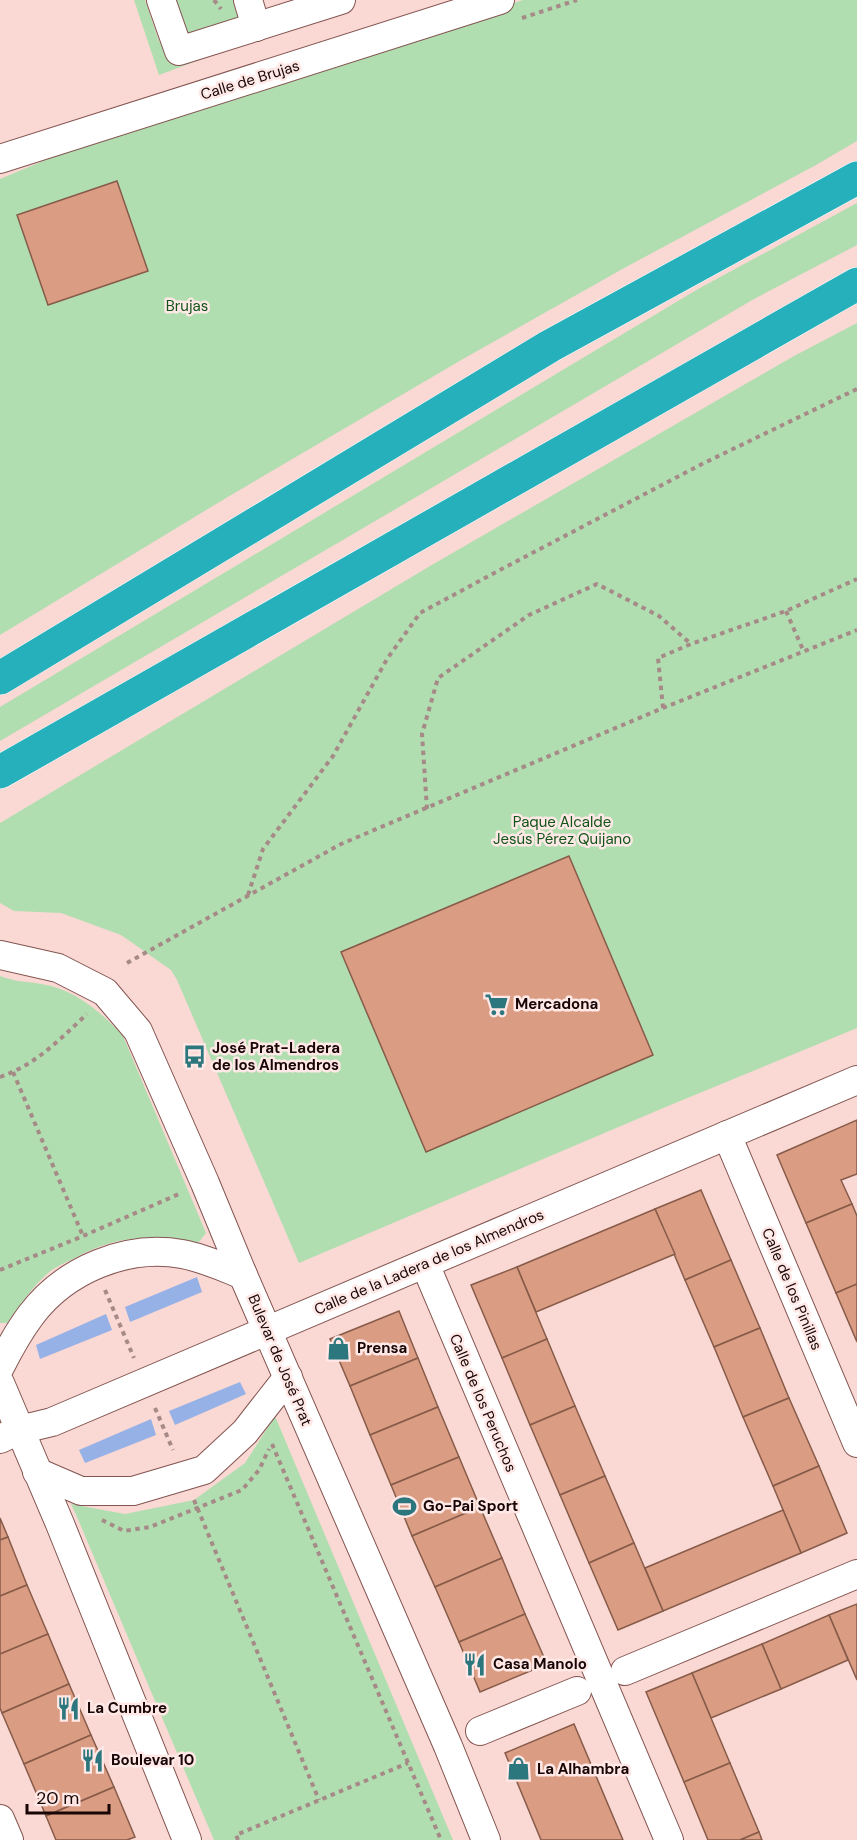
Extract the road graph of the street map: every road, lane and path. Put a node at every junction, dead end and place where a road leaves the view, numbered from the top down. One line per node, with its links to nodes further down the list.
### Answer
1 (161, 0): 5 (street)
2 (341, 0): 5 (street)
3 (500, 0): 4 (street, Calle de Brujas)
4 (431, 11): 6 (street, Calle de Brujas)
5 (252, 13)
6 (0, 159)
7 (857, 177): 15 (highway)
8 (857, 284): 17 (highway)
9 (857, 388): 19 (path)
10 (857, 579): 11 (path)
11 (786, 611): 13 (path); 14 (path)
12 (857, 630): 14 (path)
13 (691, 644): 16 (path); 18 (path)
14 (804, 652): 16 (path)
15 (0, 678)
16 (663, 708): 18 (path)
17 (0, 772)
18 (427, 809): 19 (path)
19 (248, 895): 21 (path)
20 (0, 955): 31 (street, Bulevar de José Prat)
21 (127, 963)
22 (87, 1014): 23 (path)
23 (13, 1072): 24 (path); 28 (path)
24 (0, 1077)
25 (857, 1080): 26 (street, Calle de la Ladera de los Almendros)
26 (727, 1135): 29 (street, Calle de la Ladera de los Almendros); 40 (street, Calle de los Pinillas)
27 (188, 1190): 28 (path)
28 (83, 1236): 30 (path)
29 (425, 1264): 33 (street, Calle de la Ladera de los Almendros); 57 (street, Calle de los Peruchos)
30 (0, 1270)
31 (243, 1275): 33 (street, Bulevar de José Prat); 35 (street)
32 (102, 1281): 34 (path)
33 (267, 1330): 36 (street, Bulevar de José Prat); 39 (street, Calle de la Ladera de los Almendros)
34 (135, 1361)
35 (0, 1367)
36 (288, 1377): 43 (street); 56 (street, Bulevar de José Prat)
37 (0, 1383): 39 (street)
38 (151, 1398): 42 (path)
39 (10, 1434): 43 (street)
40 (857, 1443)
41 (272, 1444): 49 (path)
42 (177, 1460)
43 (38, 1472): 53 (street)
44 (194, 1500): 50 (path)
45 (857, 1574): 46 (street)
46 (625, 1671)
47 (577, 1691): 48 (street)
48 (480, 1731)
49 (408, 1763): 50 (path); 55 (path)
50 (319, 1800): 54 (path)
51 (0, 1819): 52 (street)
52 (9, 1840)
53 (187, 1840)
54 (238, 1840)
55 (441, 1840)
56 (486, 1840)
57 (669, 1840)

